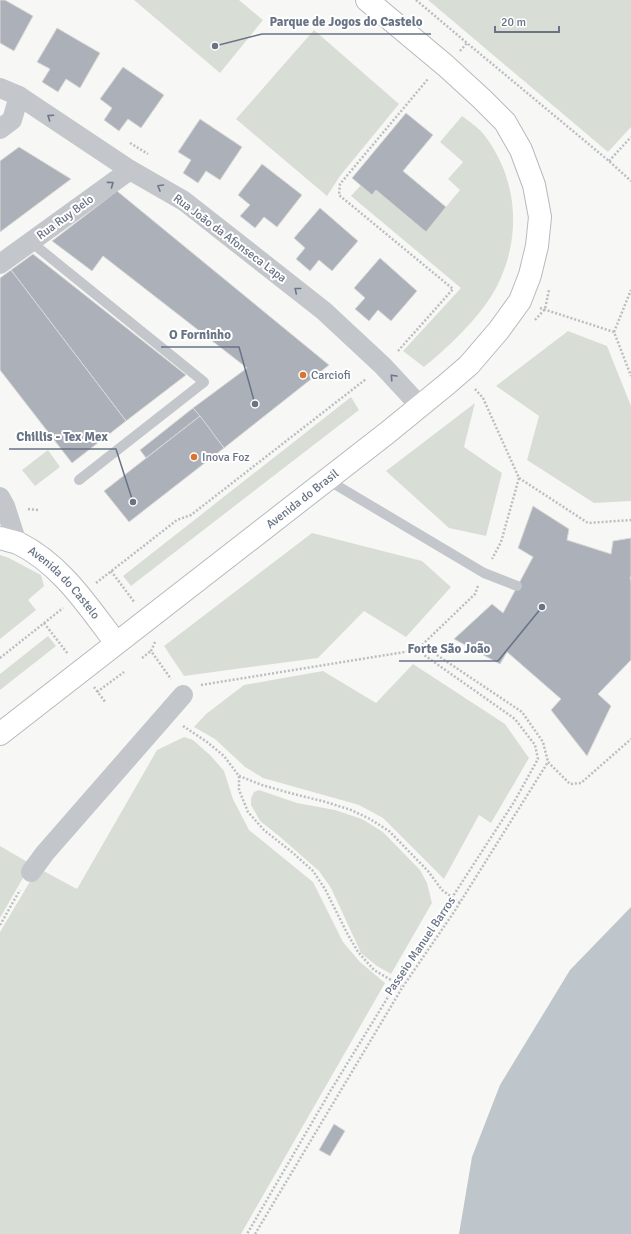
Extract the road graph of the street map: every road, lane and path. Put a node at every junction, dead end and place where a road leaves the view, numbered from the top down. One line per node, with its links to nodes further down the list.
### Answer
1 (366, 0): 4 (main road, Avenida do Brasil)
2 (416, 0): 3 (path)
3 (467, 43): 4 (path); 9 (path)
4 (438, 72): 15 (main road, Avenida do Brasil); 17 (path)
5 (0, 88): 6 (street, Rua João da Afonseca Lapa)
6 (19, 96): 7 (street); 10 (street, Rua João da Afonseca Lapa, one-way to 6)
7 (0, 129)
8 (631, 137): 9 (path)
9 (609, 161): 11 (path)
10 (130, 170): 12 (street, Rua Ruy Belo, one-way to 10); 17 (street, Rua João da Afonseca Lapa, one-way to 10)
11 (631, 181)
12 (31, 242): 13 (street, Rua Ruy Belo); 23 (lane)
13 (0, 264)
14 (631, 290): 16 (path)
15 (520, 301): 16 (path); 20 (main road, Avenida do Brasil)
16 (614, 332): 18 (path)
17 (383, 366): 20 (street, Rua João da Afonseca Lapa, one-way to 17); 27 (path)
18 (631, 376)
19 (475, 389): 21 (path)
20 (420, 406): 22 (main road, Avenida do Brasil)
21 (519, 478): 25 (path); 28 (path)
22 (326, 479): 28 (lane); 36 (main road, Avenida do Brasil)
23 (79, 480)
24 (0, 497): 26 (street)
25 (631, 520)
26 (8, 541): 36 (main road, Avenida do Castelo)
27 (111, 571): 29 (path); 32 (path)
28 (484, 573): 30 (lane)
29 (92, 585)
30 (517, 586)
31 (475, 594): 37 (path)
32 (138, 607)
33 (63, 608): 34 (path)
34 (44, 623): 40 (path); 41 (path)
35 (156, 640): 39 (path)
36 (116, 643): 49 (main road, Avenida do Brasil)
37 (422, 645): 38 (path); 51 (path)
38 (416, 650): 45 (path); 54 (path)
39 (151, 651): 42 (path); 45 (path)
40 (0, 658)
41 (71, 658)
42 (142, 658)
43 (124, 672): 46 (path)
44 (91, 683): 46 (path)
45 (190, 690): 48 (street)
46 (98, 692): 47 (path)
47 (106, 703)
48 (167, 713): 52 (path); 53 (street)
49 (0, 734)
50 (631, 740): 51 (path)
51 (548, 762): 55 (path, Passeio Manuel Barros)
52 (239, 776): 54 (path); 57 (path)
53 (31, 872): 56 (path)
54 (452, 898): 55 (path); 57 (path)
55 (460, 903): 58 (path, Passeio Manuel Barros)
56 (0, 925)
57 (396, 984): 58 (path); 59 (path)
58 (403, 987): 60 (path, Passeio Manuel Barros)
59 (247, 1234)
60 (255, 1234)

